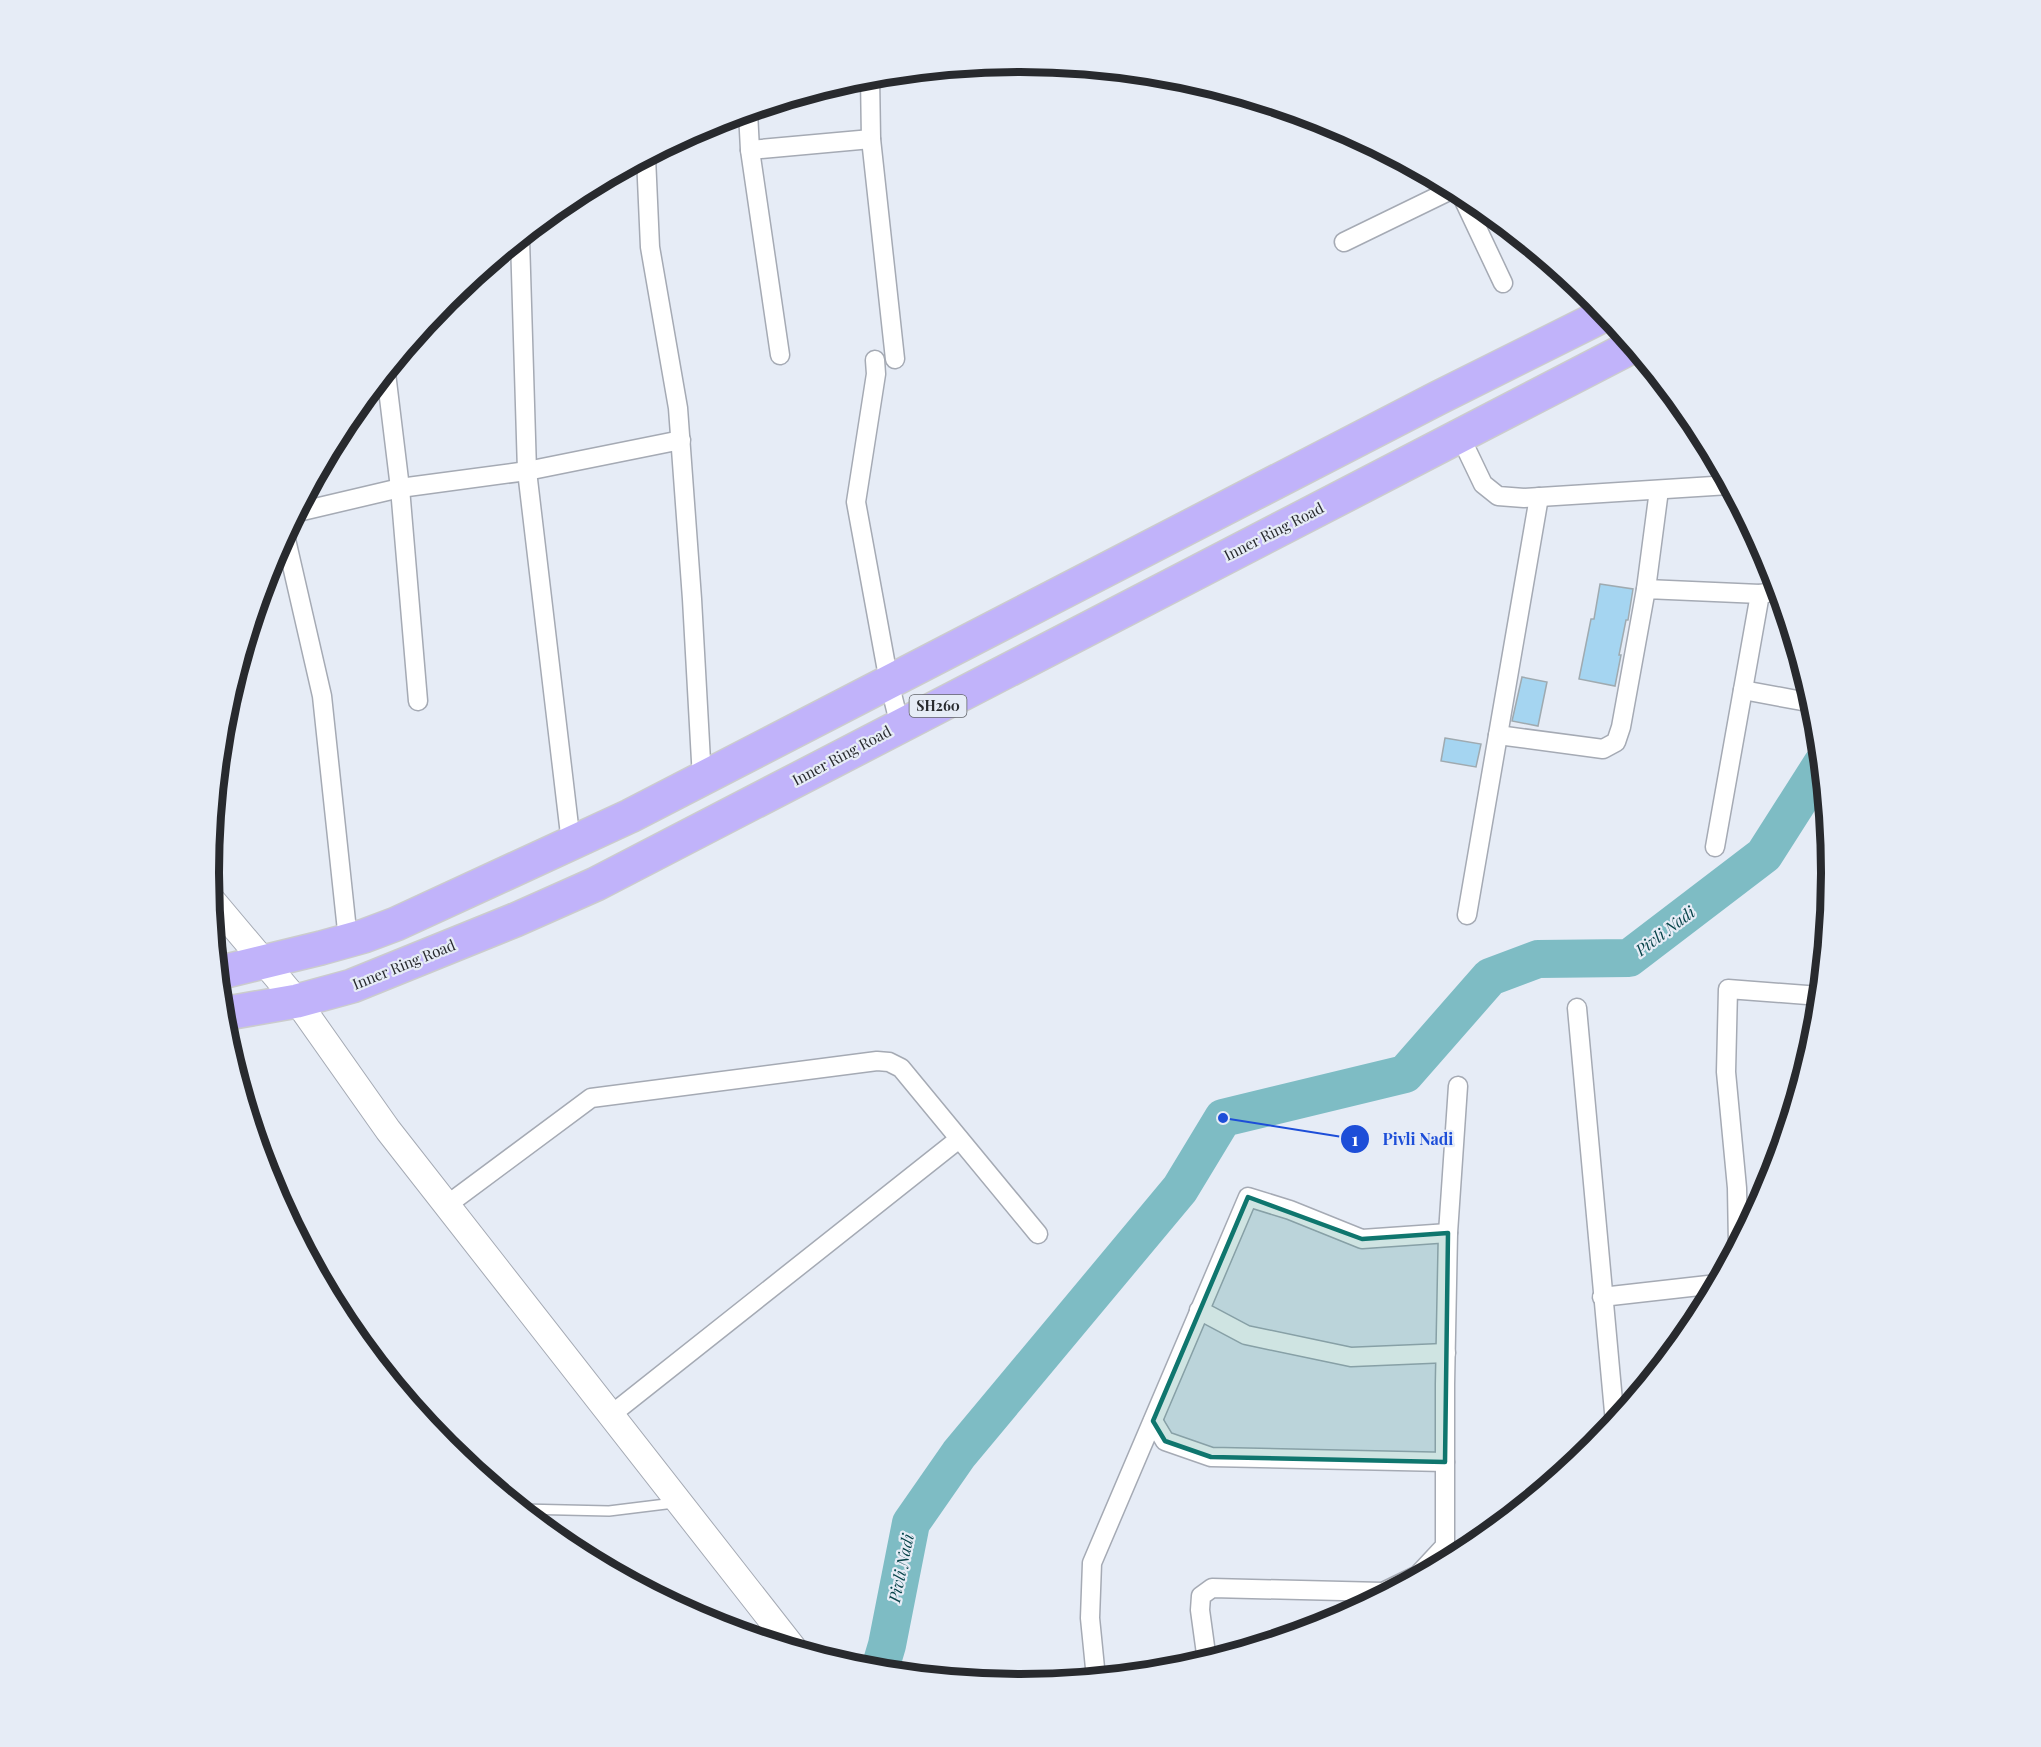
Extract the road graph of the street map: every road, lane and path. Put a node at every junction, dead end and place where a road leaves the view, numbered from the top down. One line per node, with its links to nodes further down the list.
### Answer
1 (870, 86): 3 (street)
2 (748, 120): 4 (street)
3 (871, 139): 4 (street); 14 (street)
4 (750, 150): 13 (street)
5 (646, 165): 18 (street)
6 (1444, 193): 8 (street)
7 (1468, 208): 10 (street)
8 (1344, 242)
9 (520, 248): 19 (street)
10 (1503, 283)
11 (1598, 318): 29 (highway, SH260)
12 (1627, 349): 17 (highway, Inner Ring Road / SH260)
13 (780, 355)
14 (895, 359)
15 (875, 360): 29 (street)
16 (387, 383): 21 (street)
17 (1460, 436): 23 (street); 33 (highway, Inner Ring Road / SH260)
18 (681, 440): 19 (street); 35 (street)
19 (527, 471): 21 (street); 36 (street)
20 (1722, 486): 22 (street)
21 (400, 488): 24 (street); 31 (street)
22 (1659, 490): 23 (street); 26 (street)
23 (1539, 497): 34 (street)
24 (307, 510)
25 (288, 549): 40 (street)
26 (1646, 589): 28 (street); 34 (street)
27 (1770, 592): 28 (street)
28 (1760, 594): 30 (street)
29 (889, 682): 33 (street); 35 (highway, SH260)
30 (1743, 690): 32 (street); 37 (street)
31 (418, 701)
32 (1803, 701)
33 (900, 726): 44 (highway, Inner Ring Road / SH260)
34 (1498, 735): 39 (street)
35 (702, 779): 36 (highway, SH260)
36 (571, 843): 40 (highway, SH260)
37 (1715, 847)
38 (220, 909): 41 (street)
39 (1467, 915)
40 (348, 940): 41 (highway, SH260)
41 (265, 962): 42 (highway, SH260); 44 (street)
42 (225, 971)
43 (1812, 995): 50 (street)
44 (297, 1001): 46 (highway, Inner Ring Road / SH260); 49 (street)
45 (1577, 1008): 54 (street)
46 (231, 1012)
47 (1458, 1086): 51 (street)
48 (959, 1139): 49 (street); 52 (street); 58 (street)
49 (447, 1205): 58 (street)
50 (1738, 1230)
51 (1448, 1233): 55 (street); 56 (street)
52 (1038, 1234)
53 (1708, 1285): 54 (street)
54 (1602, 1297): 57 (street)
55 (1199, 1310): 56 (street); 59 (street)
56 (1446, 1353): 62 (street)
57 (1614, 1412)
58 (612, 1414): 63 (street)
59 (1154, 1420): 60 (street); 61 (street)
60 (1146, 1438): 61 (street); 69 (street)
61 (1165, 1441): 62 (street)
62 (1445, 1462): 65 (street)
63 (679, 1503): 64 (lane); 67 (street)
64 (533, 1509)
65 (1429, 1563)
66 (1375, 1592): 68 (street)
67 (787, 1640)
68 (1206, 1653)
69 (1095, 1671)

